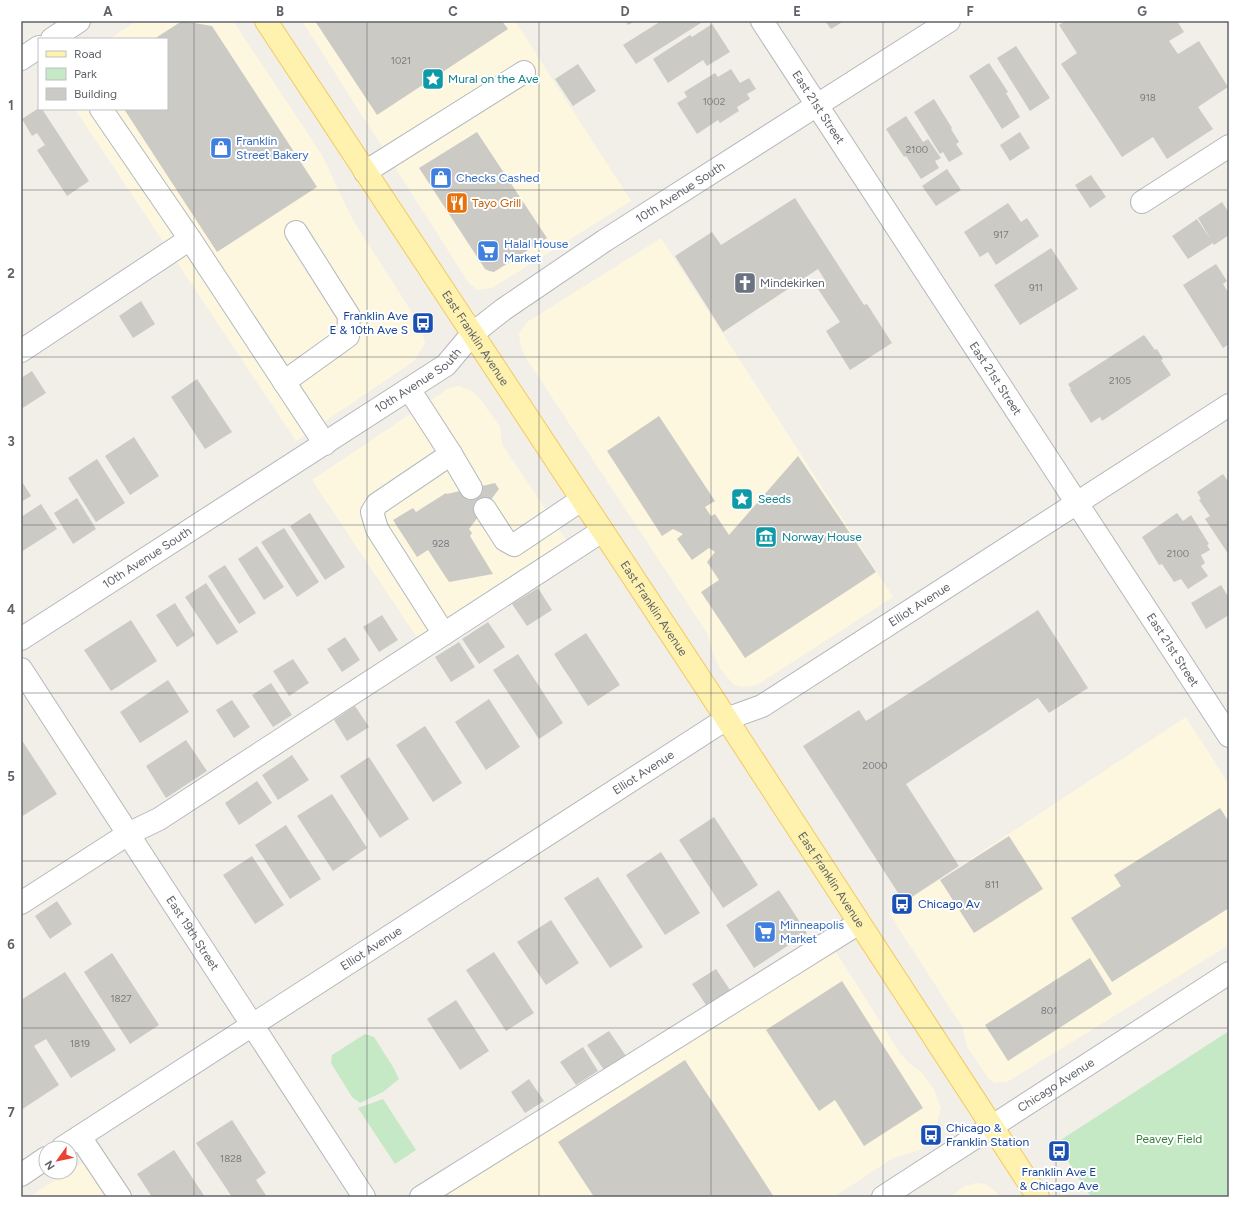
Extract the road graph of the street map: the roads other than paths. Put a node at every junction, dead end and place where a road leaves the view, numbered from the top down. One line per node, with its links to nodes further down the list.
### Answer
1 (79, 21): 5 (street)
2 (266, 21): 10 (main road, East Franklin Avenue)
3 (762, 21): 7 (street, East 21st Street)
4 (949, 21): 7 (street, 10th Avenue South)
5 (53, 38)
6 (524, 72): 10 (street)
7 (816, 105): 14 (street, 10th Avenue South); 23 (street, East 21st Street)
8 (102, 110): 13 (street)
9 (1229, 146): 11 (street)
10 (365, 172): 14 (main road, East Franklin Avenue)
11 (1142, 202)
12 (296, 232): 16 (street)
13 (190, 239): 15 (street); 16 (street)
14 (472, 334): 17 (street, 10th Avenue South); 22 (main road, East Franklin Avenue)
15 (21, 351)
16 (284, 382): 19 (street)
17 (409, 389): 19 (street, 10th Avenue South); 20 (street)
18 (1229, 405): 23 (street, Elliot Avenue)
19 (325, 444): 27 (street, 10th Avenue South)
20 (451, 454): 21 (street); 26 (street)
21 (471, 488)
22 (581, 500): 24 (street); 25 (main road, East Franklin Avenue)
23 (1078, 503): 29 (street, Elliot Avenue); 30 (street, East 21st Street)
24 (485, 510)
25 (602, 531): 26 (street); 29 (main road, East Franklin Avenue)
26 (444, 634): 31 (street)
27 (21, 639)
28 (21, 669): 31 (street, East 19th Street)
29 (726, 719): 33 (main road, East Franklin Avenue); 35 (street, Elliot Avenue)
30 (1229, 736)
31 (128, 834): 32 (street); 35 (street, East 19th Street)
32 (21, 903)
33 (859, 923): 36 (main road, East Franklin Avenue); 43 (street)
34 (1229, 973): 36 (street, Chicago Avenue)
35 (252, 1025): 37 (street, Elliot Avenue); 42 (street, East 19th Street)
36 (992, 1126): 44 (street, Chicago Avenue); 45 (main road, East Franklin Avenue)
37 (74, 1140)
38 (78, 1150): 41 (street)
39 (38, 1163): 40 (street)
40 (21, 1175)
41 (120, 1197)
42 (364, 1197)
43 (421, 1197)
44 (882, 1197)
45 (1038, 1197)

